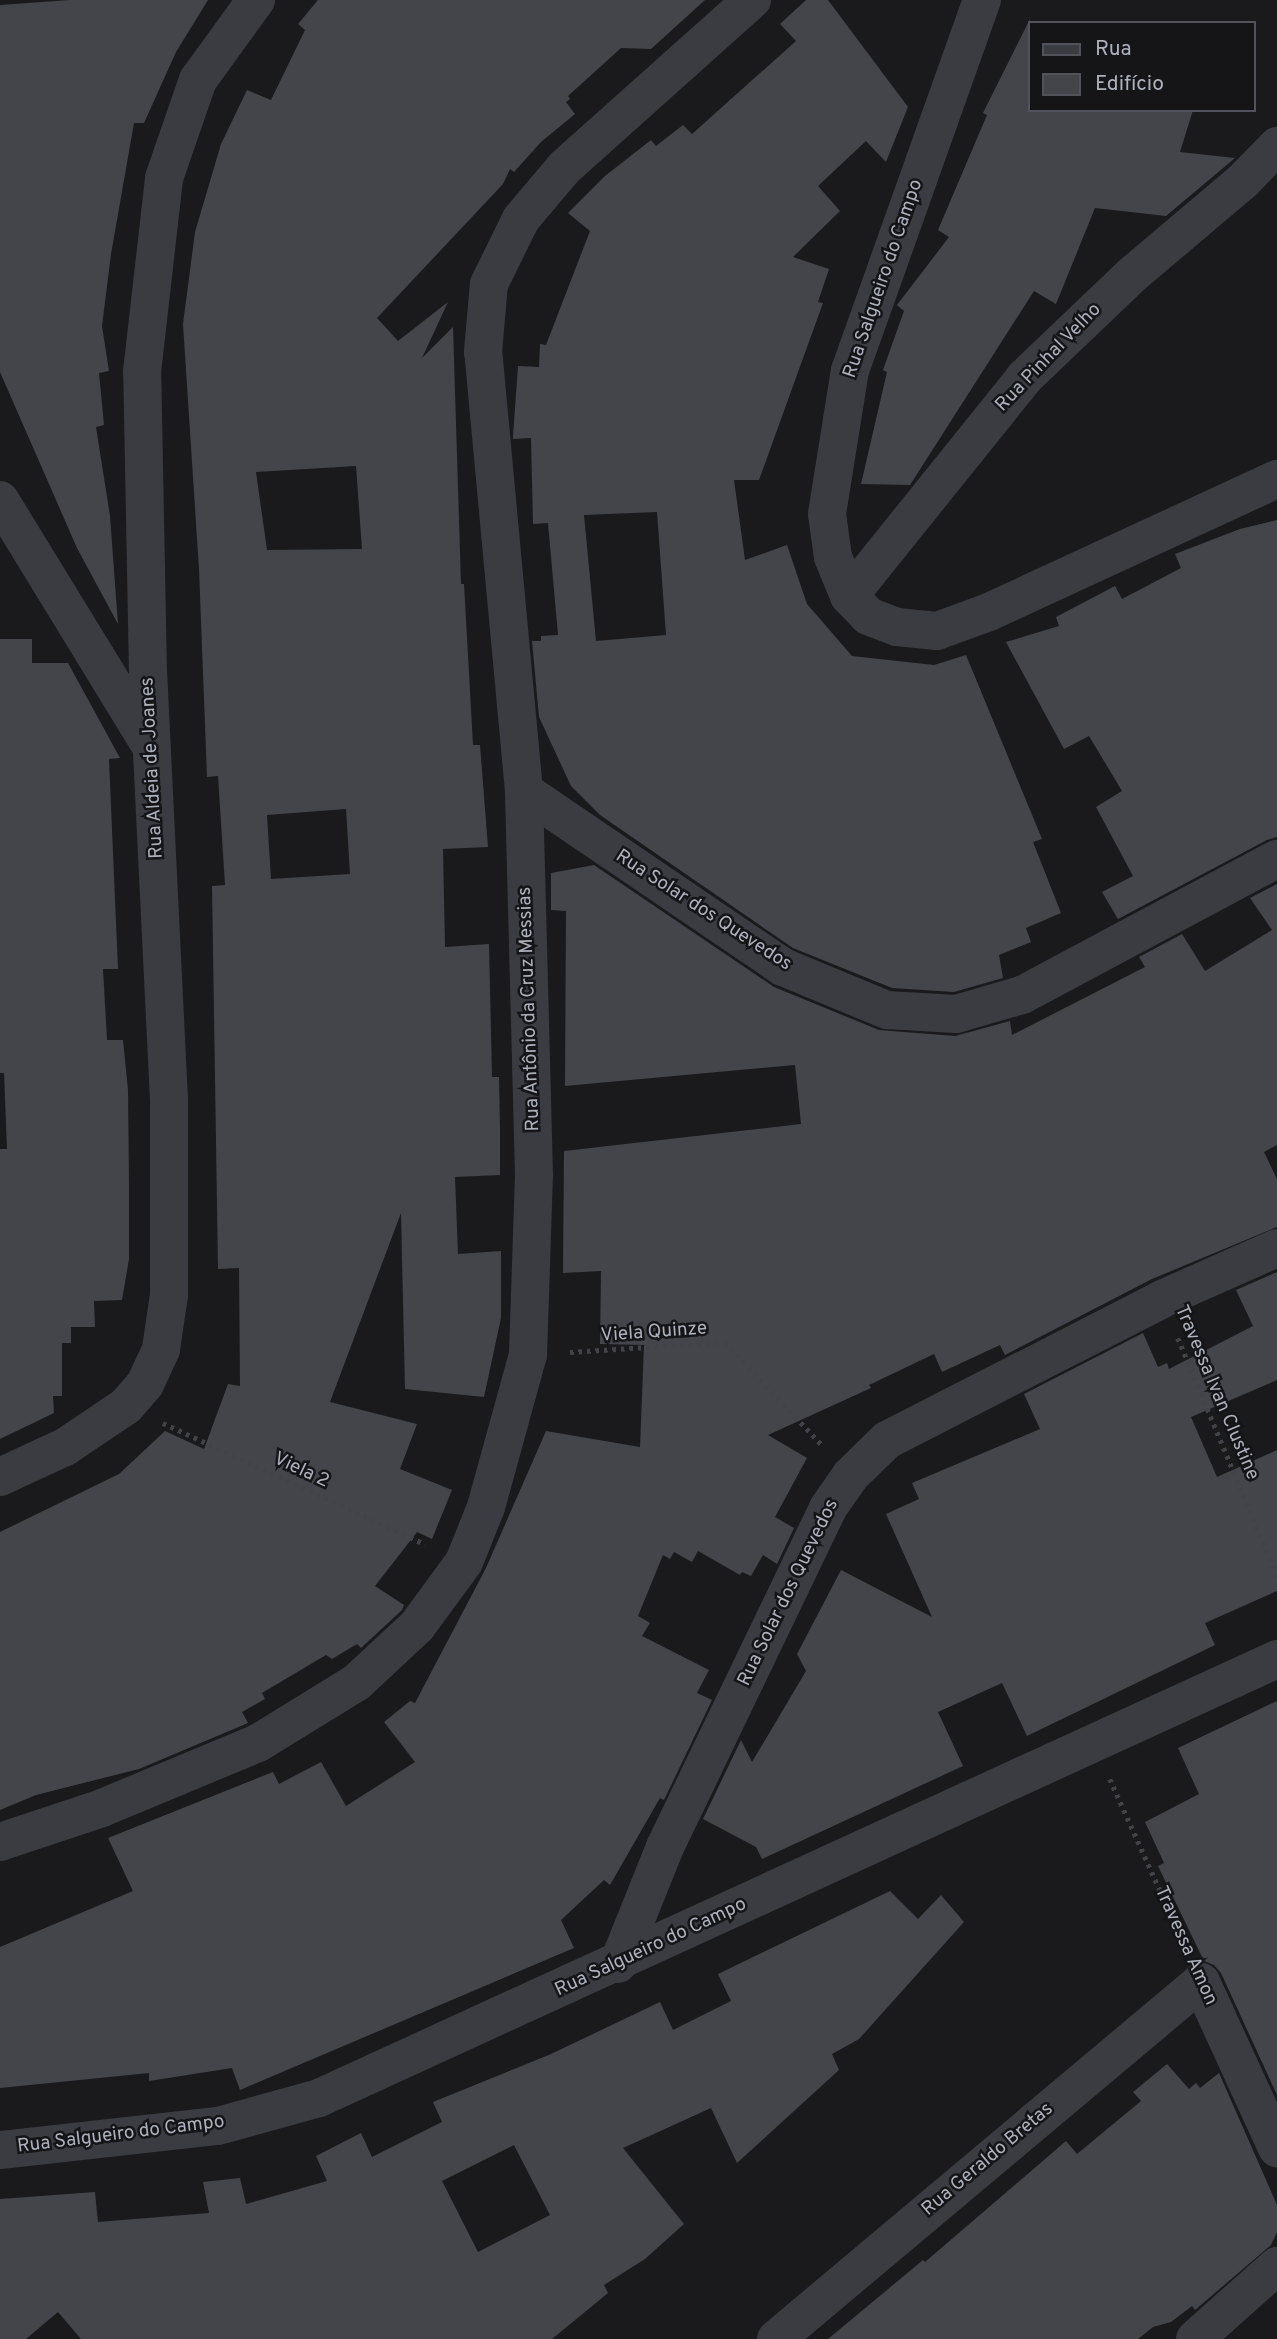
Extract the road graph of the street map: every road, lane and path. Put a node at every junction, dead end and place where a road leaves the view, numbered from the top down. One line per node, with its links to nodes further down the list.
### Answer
1 (256, 0): 8 (street, Rua Aldeia de Joanes)
2 (752, 0): 9 (street, Rua Antônio da Cruz Messias)
3 (982, 0): 7 (street, Rua Salgueiro do Campo)
4 (1277, 146): 7 (street, Rua Pinhal Velho)
5 (1277, 479): 7 (street, Rua Salgueiro do Campo)
6 (0, 500): 8 (street)
7 (849, 596)
8 (152, 748): 14 (street, Rua Aldeia de Joanes)
9 (524, 792): 10 (street, Rua Solar dos Quevedos); 13 (street, Rua Antônio da Cruz Messias)
10 (1277, 859)
11 (1277, 1248): 12 (street, Rua Solar dos Quevedos)
12 (1162, 1299): 15 (street, Rua Solar dos Quevedos); 18 (path, Travessa Ivan Clustine)
13 (528, 1355): 15 (path, Viela Quinze); 17 (street, Rua Antônio da Cruz Messias)
14 (126, 1406): 16 (street, Rua Aldeia de Joanes); 17 (path, Viela 2)
15 (851, 1475): 22 (street, Rua Solar dos Quevedos)
16 (0, 1477)
17 (464, 1562): 21 (street, Rua Antônio da Cruz Messias)
18 (1277, 1576)
19 (1277, 1659): 20 (street, Rua Salgueiro do Campo)
20 (1094, 1743): 22 (street, Rua Salgueiro do Campo); 23 (path, Travessa Amon)
21 (0, 1842)
22 (618, 1964): 25 (street, Rua Salgueiro do Campo)
23 (1201, 1982): 24 (street, Travessa Amon); 27 (street, Rua Geraldo Bretas)
24 (1277, 2148)
25 (0, 2150)
26 (1277, 2266): 28 (street)
27 (776, 2339)
28 (1195, 2339)

